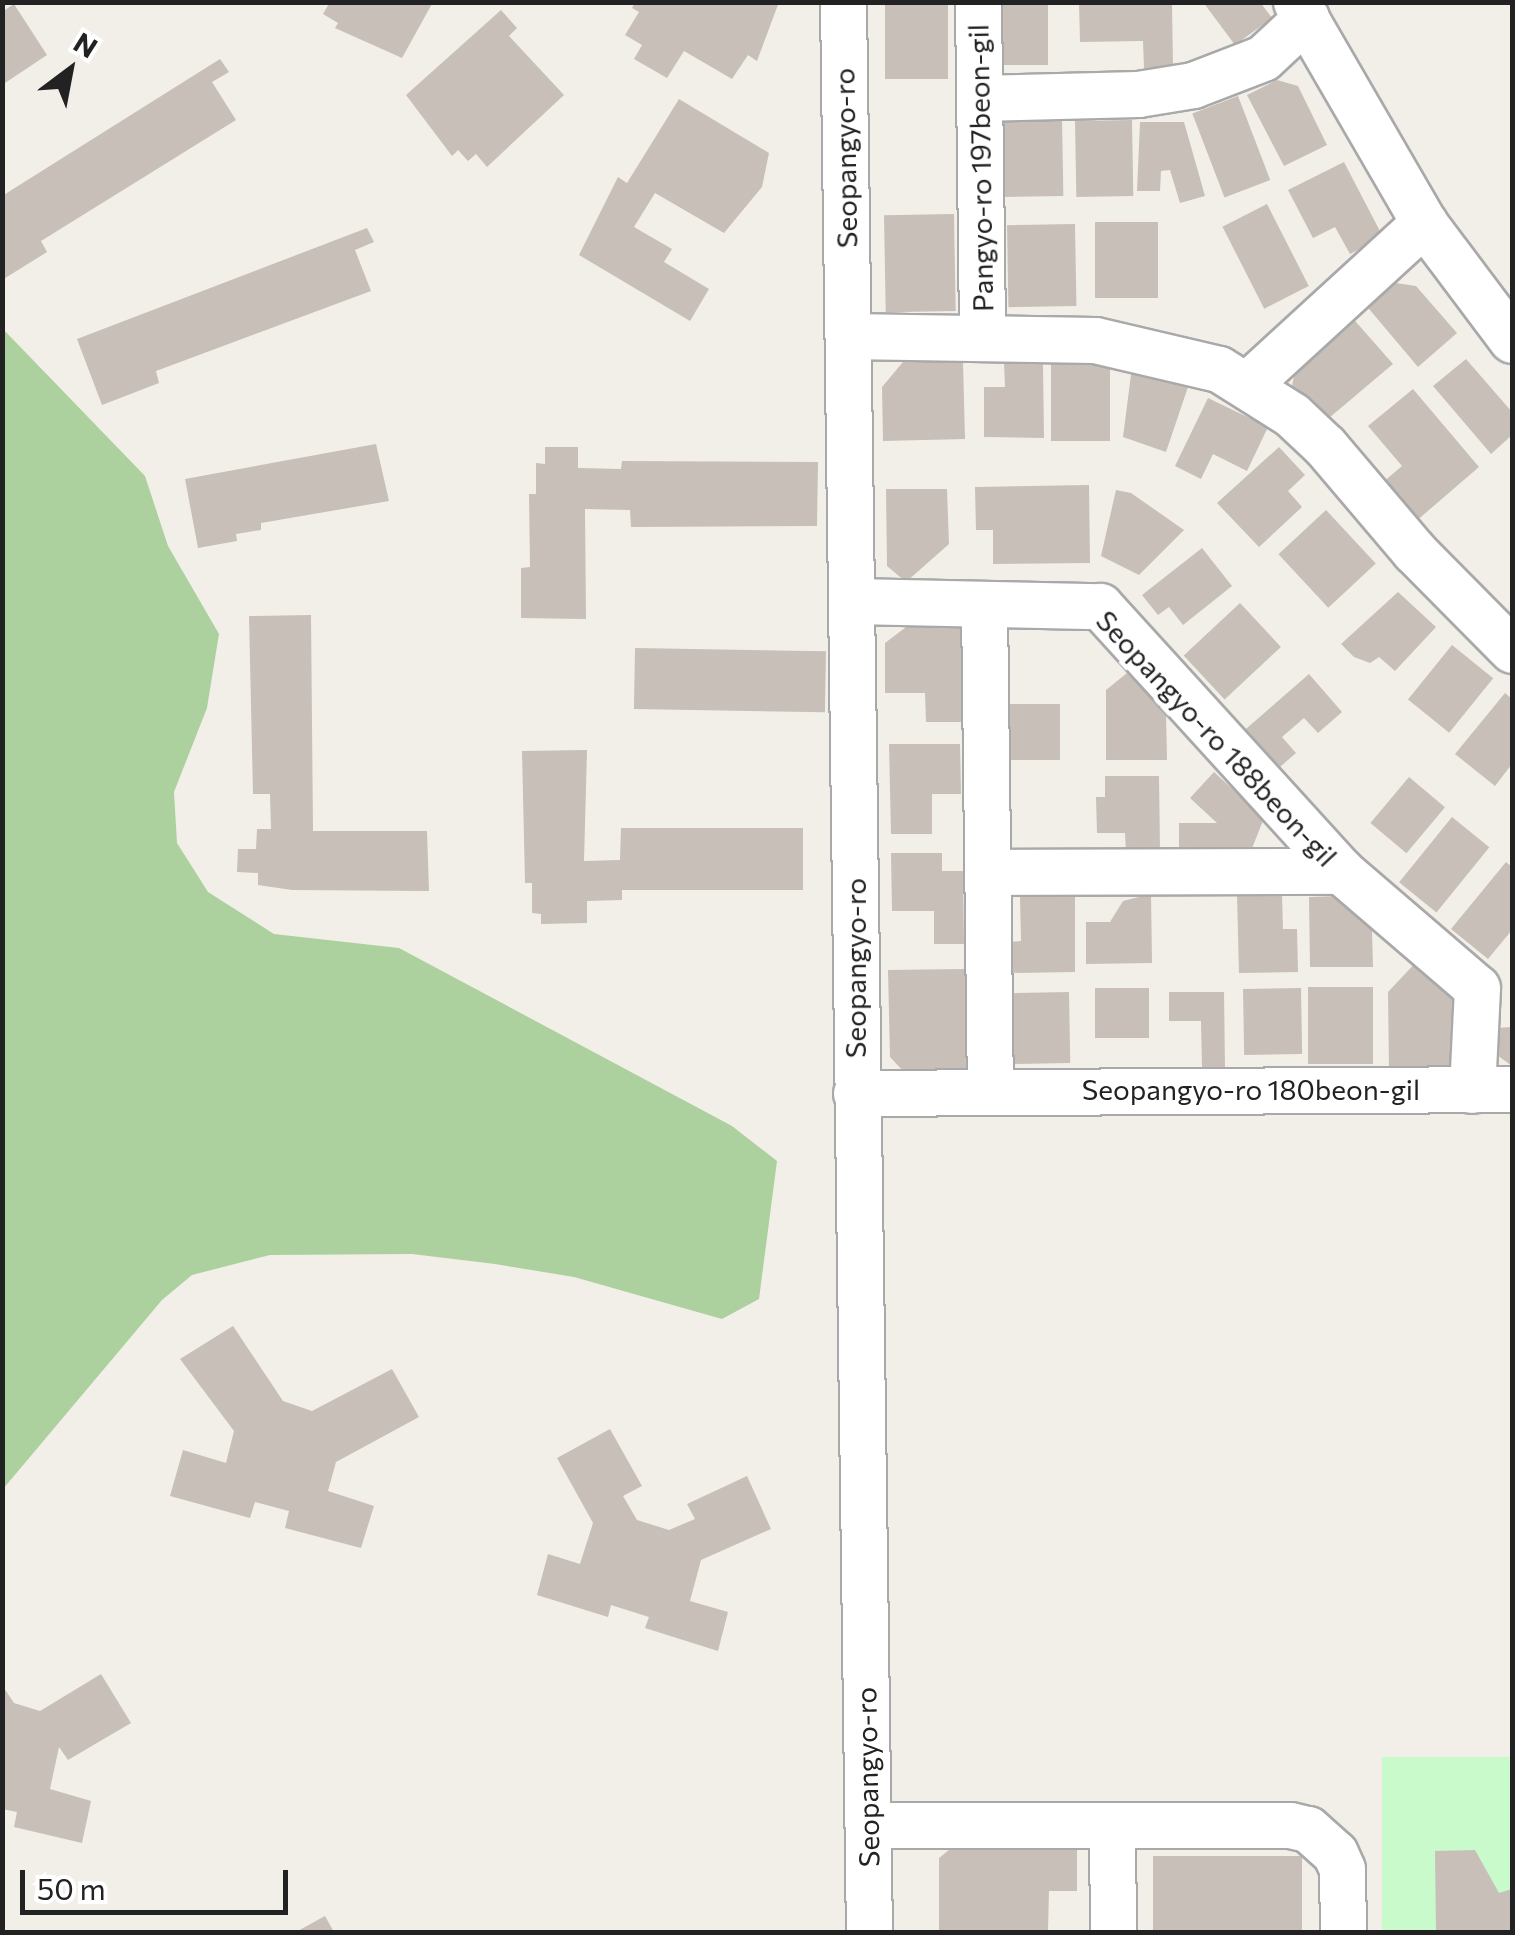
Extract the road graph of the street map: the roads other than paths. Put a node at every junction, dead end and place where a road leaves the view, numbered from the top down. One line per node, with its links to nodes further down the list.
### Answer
1 (843, 2): 7 (street, Seopangyo-ro)
2 (978, 2): 4 (street, Pangyo-ro 197beon-gil)
3 (1301, 10): 4 (street); 5 (street)
4 (980, 98): 6 (street, Pangyo-ro 197beon-gil)
5 (1424, 224): 8 (street); 9 (street)
6 (982, 334): 7 (street, Pangyo-ro 197beon-gil); 9 (street, Pangyo-ro 197beon-gil)
7 (848, 336): 10 (street, Seopangyo-ro)
8 (1512, 340)
9 (1248, 384): 12 (street, Pangyo-ro 197beon-gil)
10 (852, 601): 11 (street, Seopangyo-ro 188beon-gil); 17 (street, Seopangyo-ro)
11 (984, 604): 13 (street, Seopangyo-ro 188beon-gil); 14 (street)
12 (1512, 650)
13 (1341, 871): 14 (street, Seopangyo-ro 188beon-gil); 16 (street, Seopangyo-ro 188beon-gil)
14 (988, 872): 15 (street)
15 (990, 1089): 16 (street, Seopangyo-ro 180beon-gil); 17 (street, Seopangyo-ro 180beon-gil)
16 (1492, 1090)
17 (856, 1093): 18 (street, Seopangyo-ro)
18 (868, 1825): 19 (street); 20 (street, Seopangyo-ro)
19 (1112, 1825): 21 (street); 22 (street)
20 (870, 1932)
21 (1113, 1932)
22 (1342, 1932)

